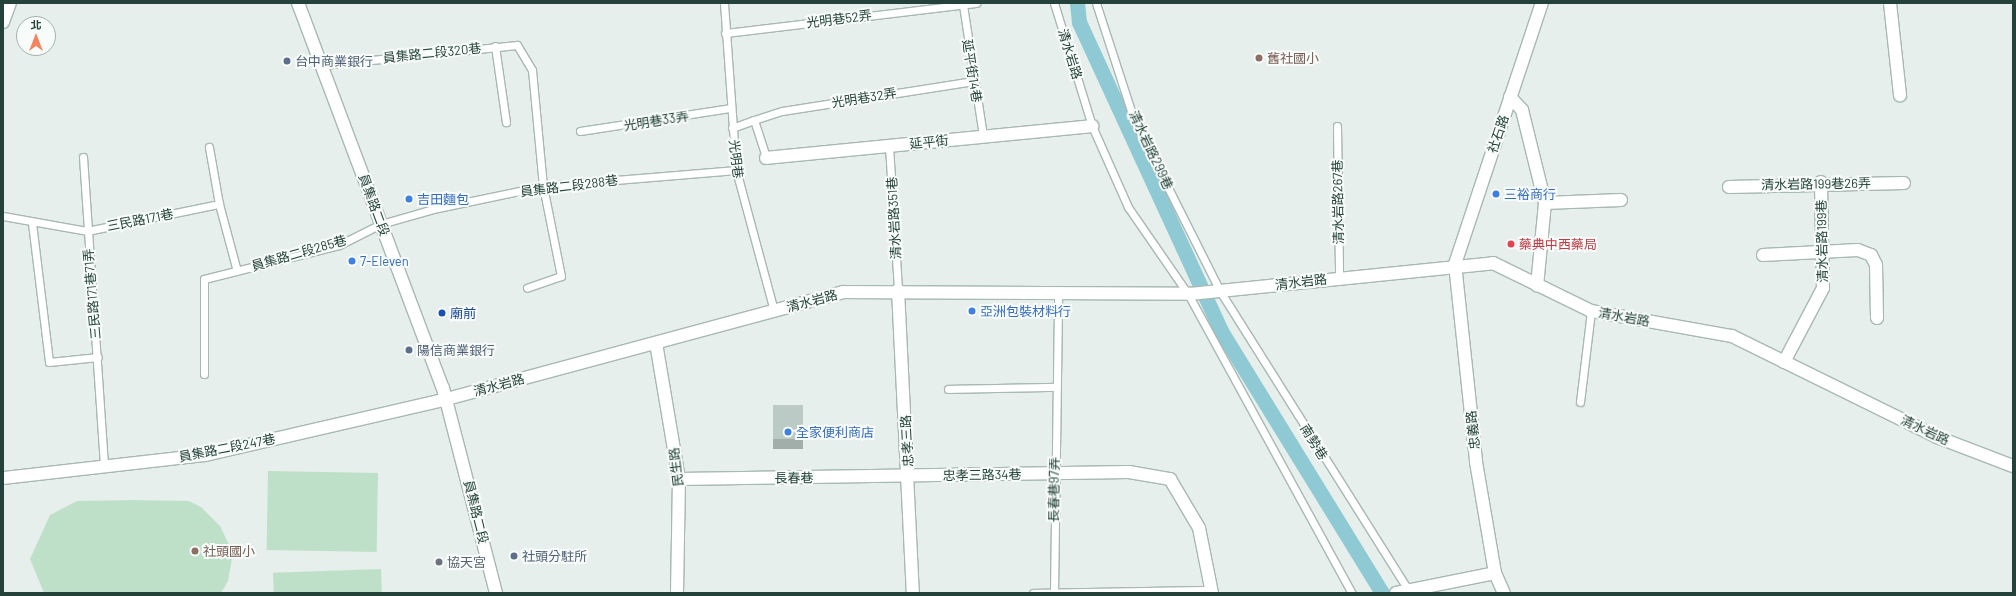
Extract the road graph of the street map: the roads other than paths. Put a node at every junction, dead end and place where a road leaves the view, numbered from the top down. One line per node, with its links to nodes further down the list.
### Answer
1 (10, 3): 10 (street)
2 (298, 3): 13 (street, 員集路二段)
3 (724, 3): 11 (lane, 光明巷)
4 (976, 3): 9 (lane, 光明巷52弄)
5 (1054, 3): 20 (lane, 清水岩路)
6 (1096, 3): 49 (lane, 清水岩路299巷)
7 (1542, 3): 16 (street, 社石路)
8 (1890, 3): 15 (street)
9 (963, 5): 11 (lane, 光明巷52弄); 14 (lane, 延平街14巷)
10 (3, 22)
11 (725, 33): 17 (lane, 光明巷)
12 (495, 46): 13 (lane, 員集路二段320巷); 19 (lane); 32 (lane, 員集路二段320巷)
13 (323, 65): 39 (street, 員集路二段)
14 (974, 81): 18 (lane, 光明巷32弄); 24 (lane, 延平街14巷)
15 (1900, 95)
16 (1510, 97): 35 (street); 43 (street, 社石路)
17 (731, 108): 22 (lane, 光明巷); 23 (lane, 光明巷33弄)
18 (754, 120): 22 (lane, 光明巷32弄); 28 (lane)
19 (506, 122)
20 (1092, 126): 24 (street, 延平街); 51 (lane, 清水岩路)
21 (1337, 126): 45 (lane, 清水岩路267巷)
22 (732, 128): 29 (lane, 光明巷)
23 (580, 130)
24 (983, 136): 25 (street, 延平街)
25 (890, 146): 28 (street, 延平街); 48 (lane, 清水岩路351巷)
26 (209, 147): 36 (lane)
27 (84, 157): 40 (lane, 三民路171巷71弄)
28 (766, 158)
29 (736, 170): 32 (lane, 員集路二段288巷); 52 (lane, 光明巷)
30 (1821, 182): 31 (street, 清水岩路199巷26弄); 33 (street, 清水岩路199巷26弄); 41 (street, 清水岩路199巷)
31 (1904, 183)
32 (543, 186): 39 (lane, 員集路二段288巷); 47 (lane)
33 (1729, 187)
34 (1621, 200): 35 (street)
35 (1545, 203): 46 (street)
36 (219, 204): 40 (lane, 三民路171巷); 44 (lane)
37 (3, 216): 38 (lane, 三民路171巷)
38 (32, 222): 40 (lane, 三民路171巷); 56 (lane)
39 (381, 224): 44 (lane, 員集路二段285巷); 61 (street, 員集路二段)
40 (87, 231): 56 (lane, 三民路171巷71弄)
41 (1822, 252): 42 (street); 54 (street); 57 (street, 清水岩路199巷)
42 (1763, 255)
43 (1454, 264): 45 (street, 清水岩路); 46 (street, 清水岩路); 69 (street, 忠義路)
44 (237, 270): 58 (lane, 員集路二段285巷)
45 (1340, 278): 49 (street, 清水岩路)
46 (1537, 286): 53 (street, 清水岩路)
47 (527, 288)
48 (898, 290): 50 (street, 清水岩路); 52 (street, 清水岩路); 66 (street, 忠孝三路)
49 (1219, 291): 51 (street, 清水岩路); 72 (lane, 南勢巷)
50 (1058, 292): 51 (street, 清水岩路); 59 (lane, 長春巷97弄)
51 (1189, 294): 77 (lane, 清水岩路)
52 (774, 311): 55 (street, 清水岩路)
53 (1591, 311): 57 (street, 清水岩路); 62 (lane)
54 (1877, 318)
55 (656, 343): 61 (street, 清水岩路); 68 (street, 民生路)
56 (98, 357): 64 (lane, 三民路171巷71弄)
57 (1784, 362): 63 (street, 清水岩路)
58 (204, 374)
59 (1056, 387): 60 (lane); 65 (lane, 長春巷97弄)
60 (948, 389)
61 (447, 399): 64 (street, 員集路二段247巷); 73 (street, 員集路二段)
62 (1580, 402)
63 (2013, 466)
64 (104, 467): 67 (street, 員集路二段247巷)
65 (1054, 474): 66 (street, 忠孝三路34巷); 70 (street, 忠孝三路34巷); 71 (lane, 長春巷97弄)
66 (909, 476): 68 (street, 長春巷); 75 (street, 忠孝三路)
67 (3, 478)
68 (680, 479): 74 (street, 民生路)
69 (1495, 573): 72 (street); 78 (street, 忠義路)
70 (1212, 591): 71 (lane)
71 (1054, 592): 76 (lane)
72 (1405, 592)
73 (496, 593)
74 (677, 593)
75 (913, 593)
76 (1033, 593)
77 (1352, 593)
78 (1504, 593)

